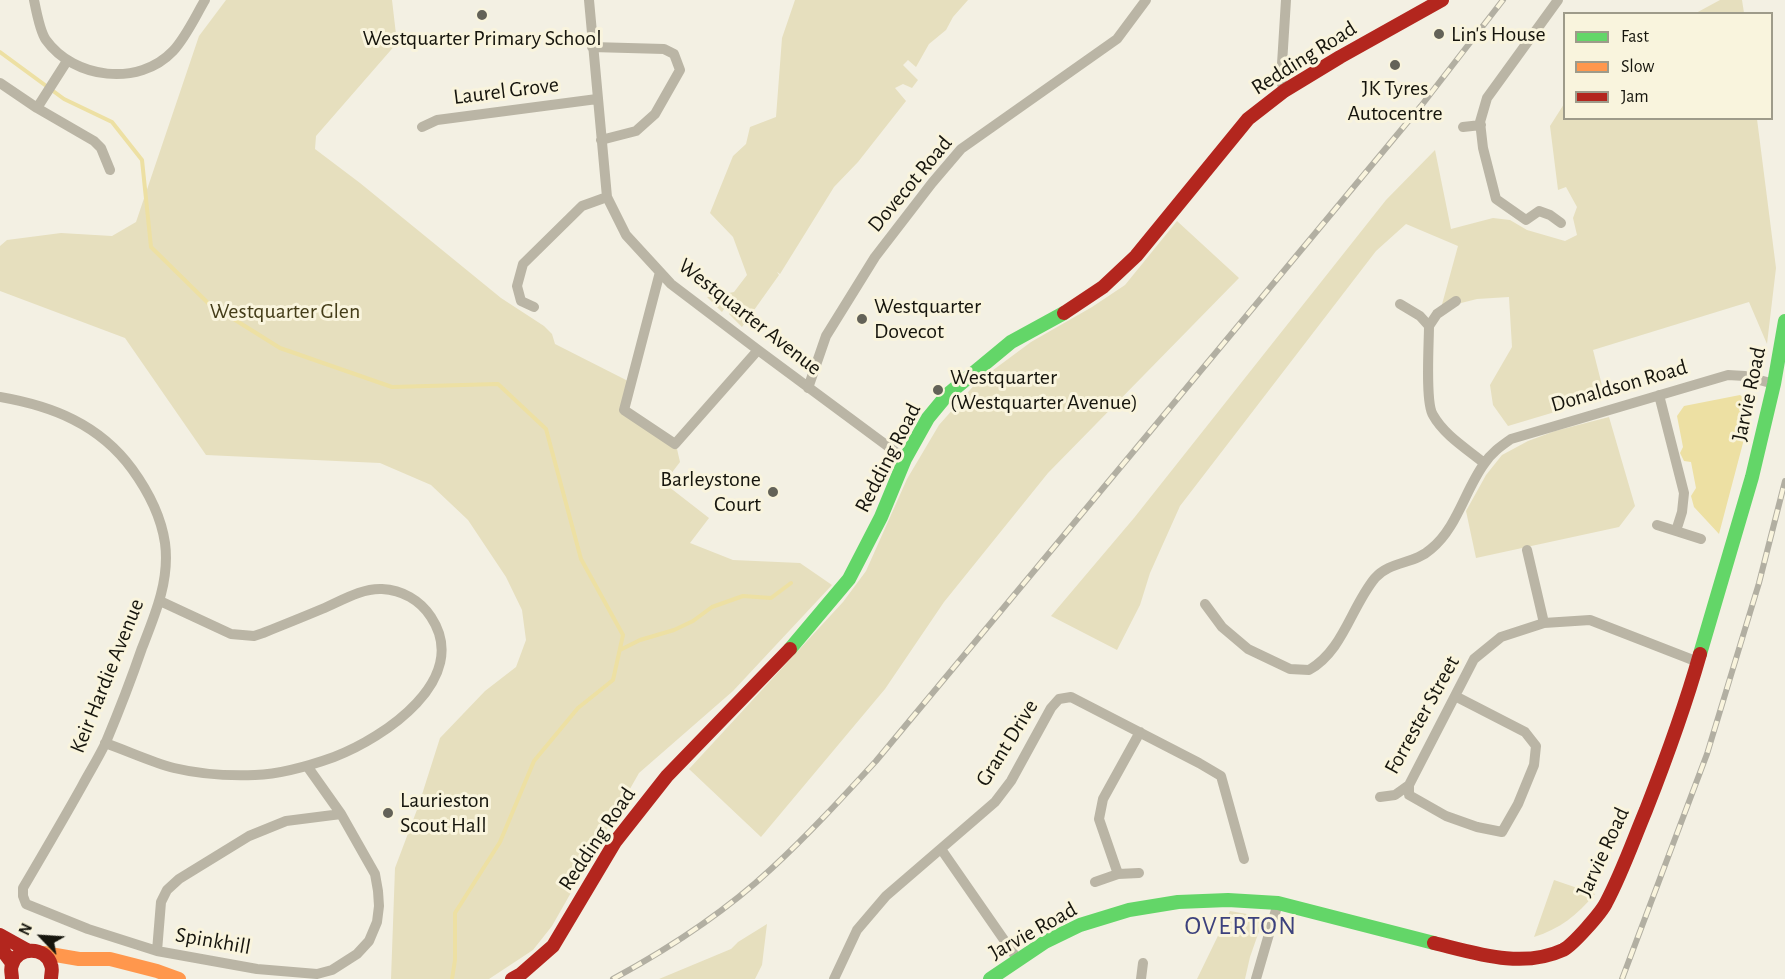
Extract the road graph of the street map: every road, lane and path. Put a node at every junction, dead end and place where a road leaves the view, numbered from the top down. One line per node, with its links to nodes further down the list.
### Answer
1 (34, 0): 9 (street)
2 (205, 0): 9 (street)
3 (589, 0): 8 (street, Westquarter Avenue)
4 (1146, 0): 31 (street, Dovecot Road)
5 (1286, 0): 11 (street)
6 (1442, 0): 11 (main road, Redding Road)
7 (1555, 4): 14 (street)
8 (592, 47): 12 (street, Westquarter Avenue); 17 (street)
9 (67, 61): 13 (street)
10 (0, 83): 13 (street)
11 (1284, 91): 34 (main road, Redding Road)
12 (597, 99): 15 (street, Laurel Grove); 17 (street, Westquarter Avenue)
13 (37, 108): 18 (street)
14 (1481, 125): 16 (street); 20 (street)
15 (422, 127)
16 (1463, 128)
17 (601, 140): 19 (street, Westquarter Avenue)
18 (110, 170)
19 (607, 197): 23 (street, Westquarter Avenue); 26 (street)
20 (1507, 207): 21 (street); 22 (street)
21 (1500, 216)
22 (1561, 223)
23 (660, 272): 29 (street, Westquarter Avenue); 29 (street)
24 (1456, 301): 28 (street)
25 (1400, 304): 28 (street)
26 (534, 307)
27 (1785, 321): 30 (main road, Jarvie Road)
28 (1429, 326): 35 (street)
29 (758, 350): 31 (street, Westquarter Avenue)
30 (1774, 384): 32 (street, Donaldson Road); 43 (main road, Jarvie Road)
31 (808, 388): 34 (street, Westquarter Avenue)
32 (1659, 395): 35 (street, Donaldson Road); 37 (street)
33 (0, 397): 40 (street, Keir Hardie Avenue)
34 (905, 459): 69 (main road, Redding Road)
35 (1484, 463): 41 (street, Donaldson Road)
36 (1656, 525): 37 (street)
37 (1676, 531): 38 (street)
38 (1701, 539)
39 (1527, 550): 42 (street)
40 (160, 601): 46 (street, Keir Hardie Avenue); 47 (street)
41 (1205, 604)
42 (1545, 623): 43 (street, Forrester Street); 44 (street, Forrester Street)
43 (1698, 662): 56 (main road, Jarvie Road)
44 (1455, 696): 48 (street, Forrester Street); 48 (street)
45 (1140, 732): 51 (street, Grant Drive); 52 (street, Grant Drive); 54 (street)
46 (105, 743): 47 (street); 60 (street, Keir Hardie Avenue)
47 (307, 766): 50 (street, Spinkhill)
48 (1409, 786): 49 (street, Forrester Street)
49 (1380, 797)
50 (341, 814): 60 (street, Spinkhill); 66 (street, Spinkhill)
51 (941, 849): 63 (street); 70 (street, Grant Drive)
52 (1244, 859)
53 (1138, 873): 54 (street)
54 (1118, 874): 55 (street)
55 (1095, 882)
56 (1278, 903): 63 (main road, Jarvie Road); 73 (street)
57 (0, 935): 59 (main road)
58 (0, 947): 65 (main road)
59 (27, 950): 61 (main road); 65 (main road)
60 (157, 951): 66 (street, Spinkhill)
61 (44, 953): 62 (main road); 67 (main road)
62 (79, 959): 67 (main road); 68 (main road)
63 (1018, 960): 71 (main road, Jarvie Road)
64 (1143, 963): 72 (street)
65 (9, 973)
66 (256, 974)
67 (52, 976)
68 (179, 979)
69 (512, 979)
70 (834, 979)
71 (990, 979)
72 (1142, 979)
73 (1256, 979)

